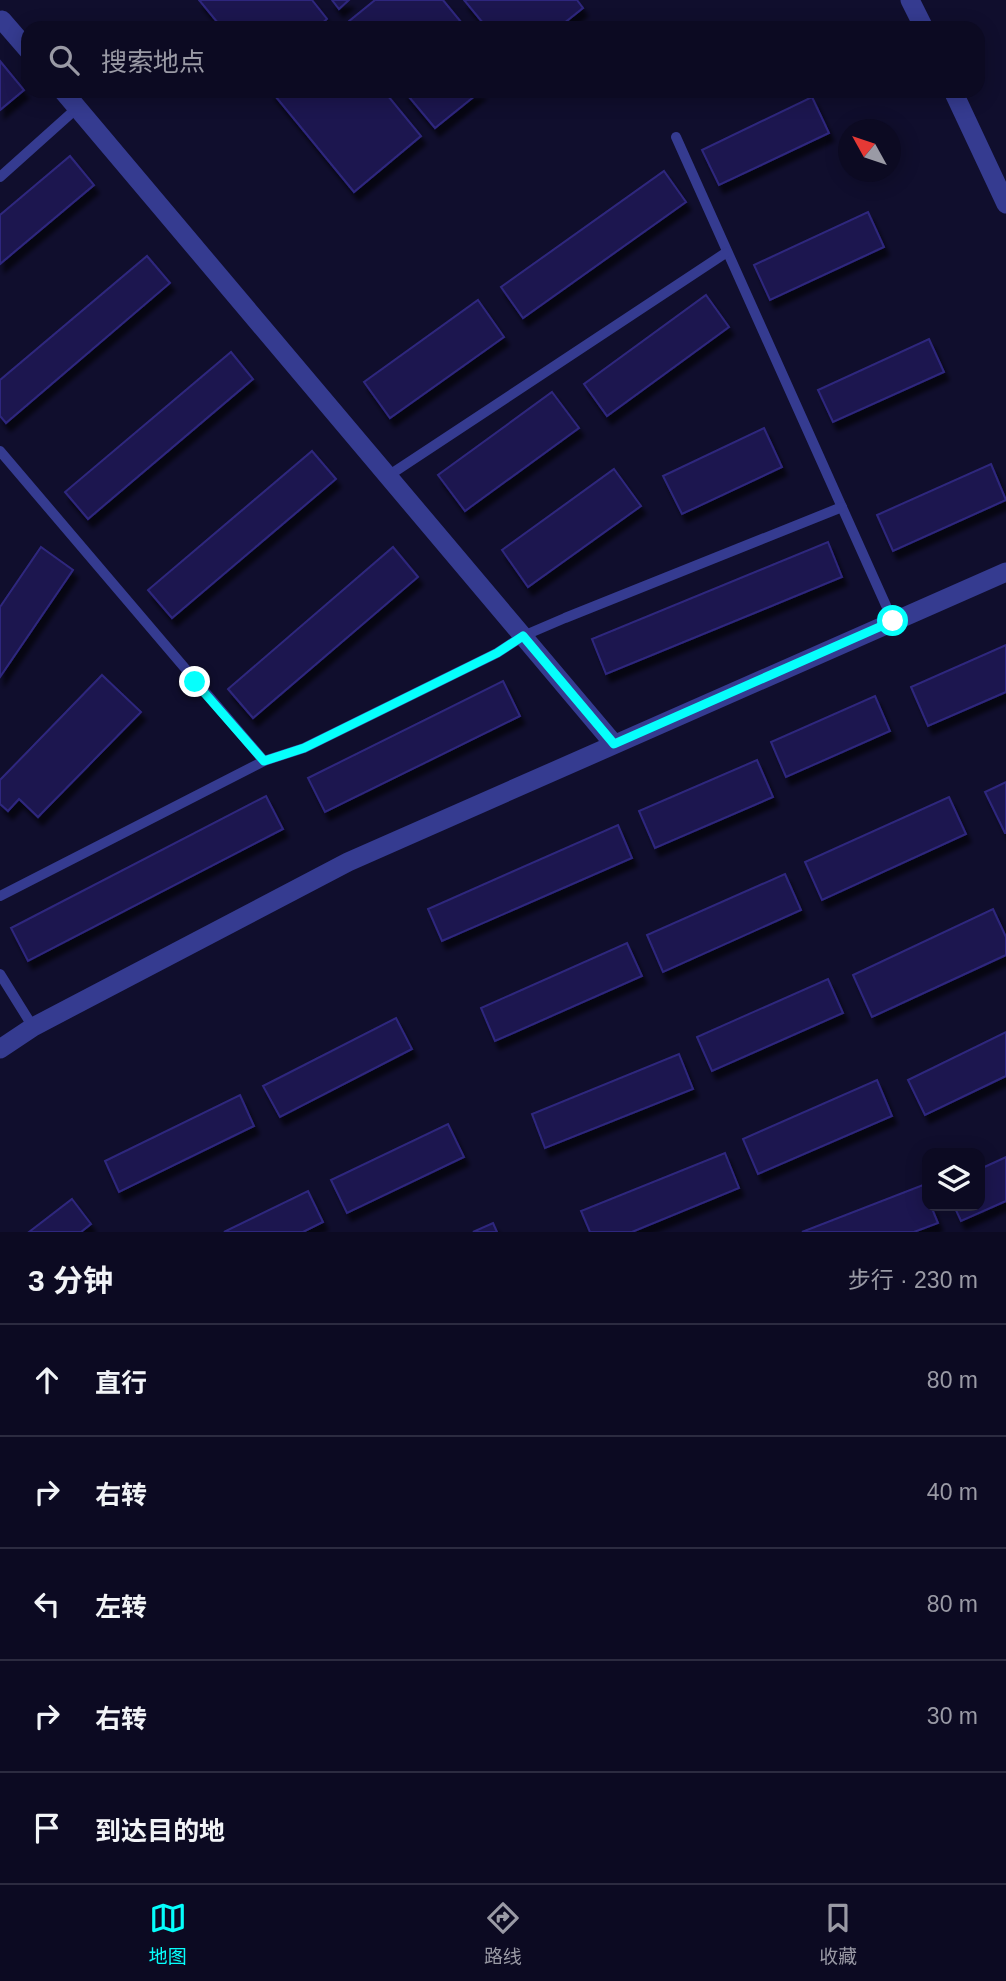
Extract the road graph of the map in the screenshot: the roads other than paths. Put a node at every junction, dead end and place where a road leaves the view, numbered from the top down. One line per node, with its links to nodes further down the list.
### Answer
1 (911, 0): 3 (street)
2 (2, 20): 4 (street)
3 (921, 21)
4 (21, 42)
5 (68, 98): 7 (street)
6 (956, 98): 10 (street)
7 (77, 108): 9 (lane); 13 (street)
8 (676, 137): 11 (lane)
9 (0, 177)
10 (1006, 204)
11 (727, 252): 13 (lane); 14 (lane)
12 (0, 451): 19 (lane)
13 (388, 476): 17 (street)
14 (842, 507): 16 (lane); 17 (lane)
15 (1006, 572): 16 (street)
16 (893, 621): 18 (street)
17 (523, 636): 18 (street); 19 (lane)
18 (614, 744): 22 (street)
19 (264, 761): 20 (lane)
20 (0, 896)
21 (0, 974): 22 (lane)
22 (33, 1027): 23 (street)
23 (0, 1049)

